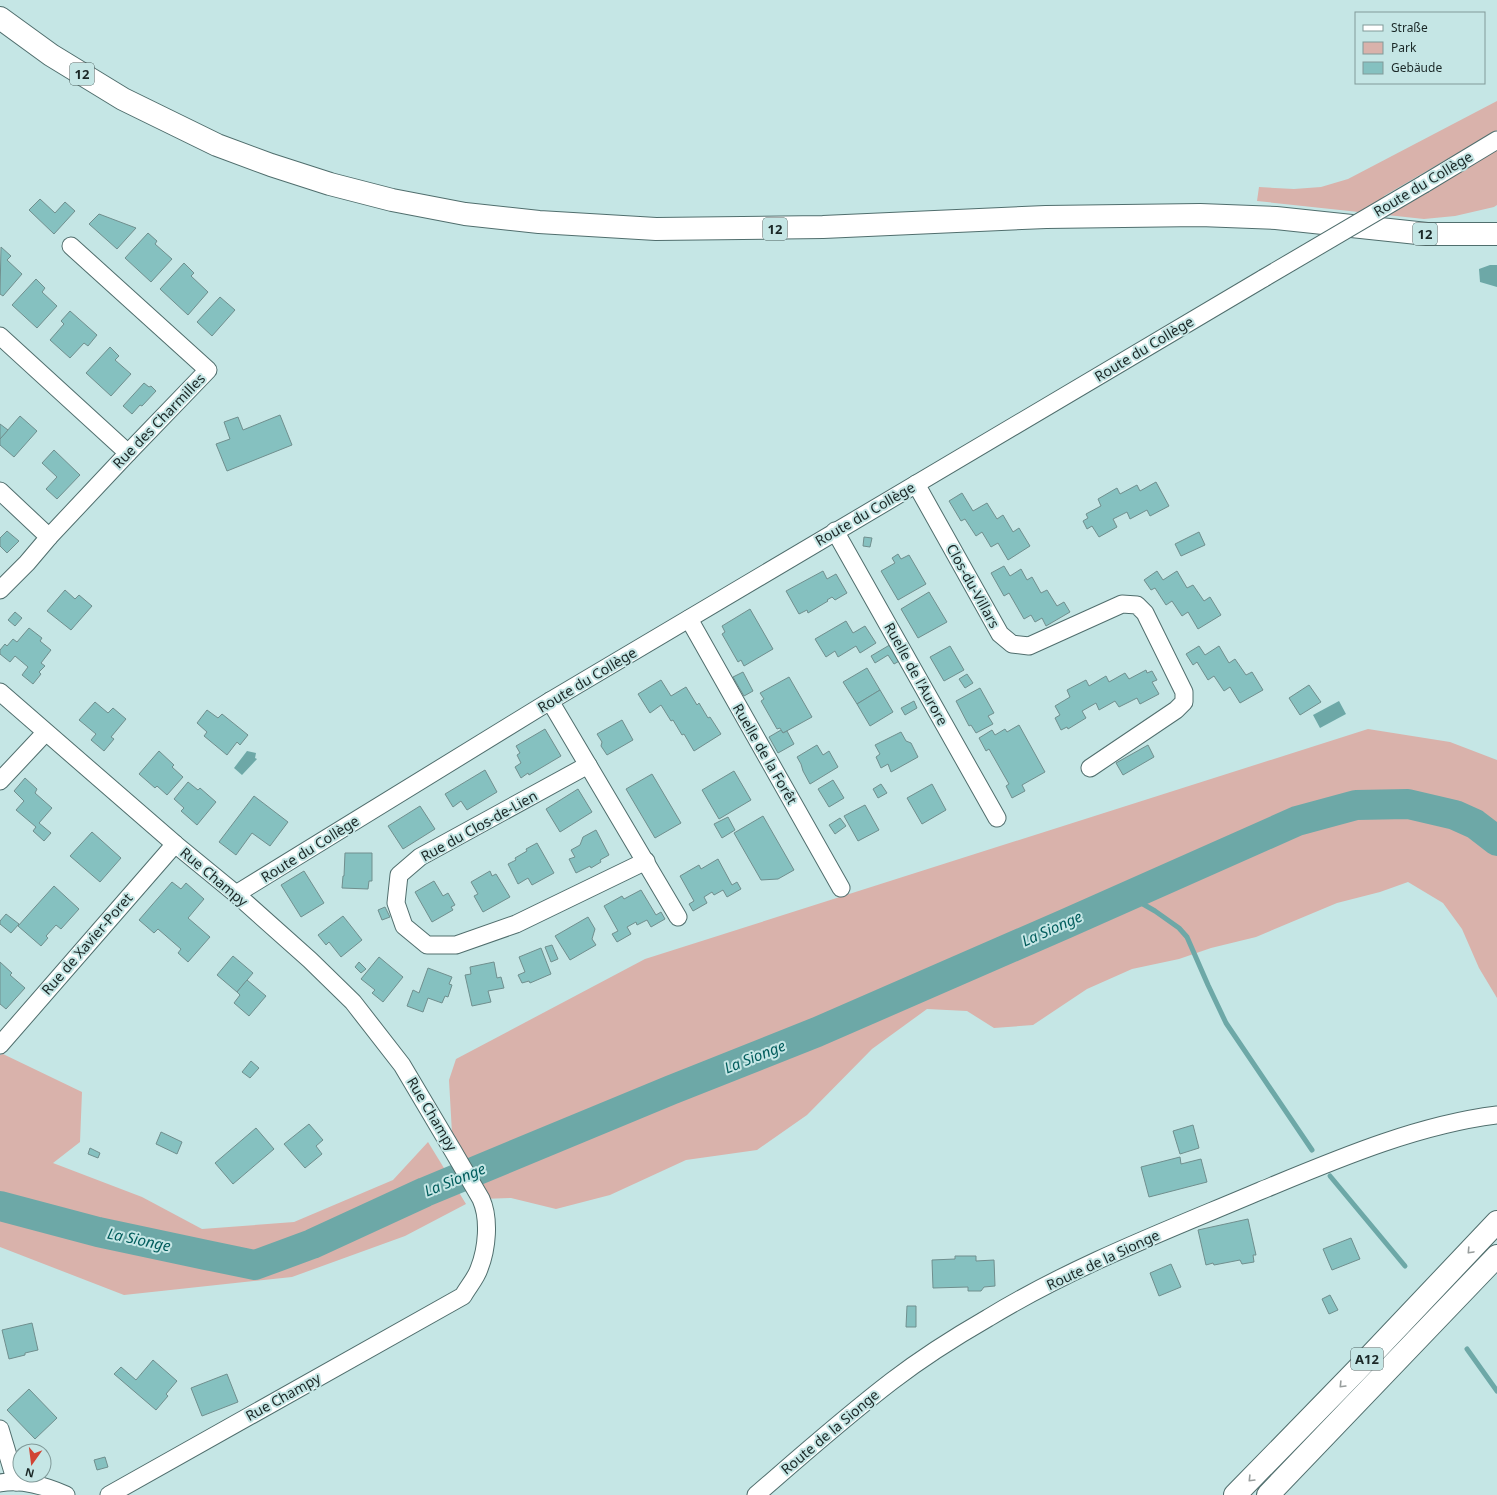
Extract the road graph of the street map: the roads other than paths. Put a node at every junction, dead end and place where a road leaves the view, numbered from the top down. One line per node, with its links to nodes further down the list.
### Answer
1 (0, 18): 4 (highway, 12)
2 (1497, 140): 9 (street, Route du Collège, bridge)
3 (1497, 218): 4 (highway, 12)
4 (1456, 234): 5 (highway, 12)
5 (1497, 234)
6 (72, 246): 8 (street, Rue des Charmilles)
7 (0, 336): 8 (street)
8 (128, 453): 12 (street, Rue des Charmilles)
9 (916, 484): 11 (street, Route du Collège); 19 (street, Clos-du-Villars)
10 (0, 491): 12 (street)
11 (835, 531): 14 (street, Route du Collège); 21 (street, Ruelle de l'Aurore)
12 (50, 537): 13 (street, Rue des Charmilles)
13 (0, 590)
14 (689, 620): 16 (street, Route du Collège); 24 (street, Ruelle de la Forêt)
15 (0, 692): 17 (street, Rue Champy)
16 (550, 701): 18 (street); 25 (street, Route du Collège)
17 (45, 732): 20 (street); 22 (street, Rue Champy)
18 (588, 765): 23 (street); 23 (street, Rue du Clos-de-Lien)
19 (1090, 768)
20 (0, 781)
21 (997, 818)
22 (175, 844): 25 (street, Rue Champy); 27 (street, Rue de Xavier-Poret)
23 (646, 861): 26 (street)
24 (841, 888)
25 (236, 894): 35 (street, Rue Champy)
26 (678, 917)
27 (0, 1045)
28 (1497, 1115): 36 (street, Route de la Sionge)
29 (1497, 1222): 37 (highway, A12, one-way to 37)
30 (1497, 1256): 38 (highway, A12)
31 (1497, 1276): 39 (highway)
32 (0, 1429): 33 (street)
33 (8, 1483): 34 (street)
34 (66, 1495)
35 (110, 1495)
36 (756, 1495)
37 (1235, 1495)
38 (1268, 1495)
39 (1285, 1495)

